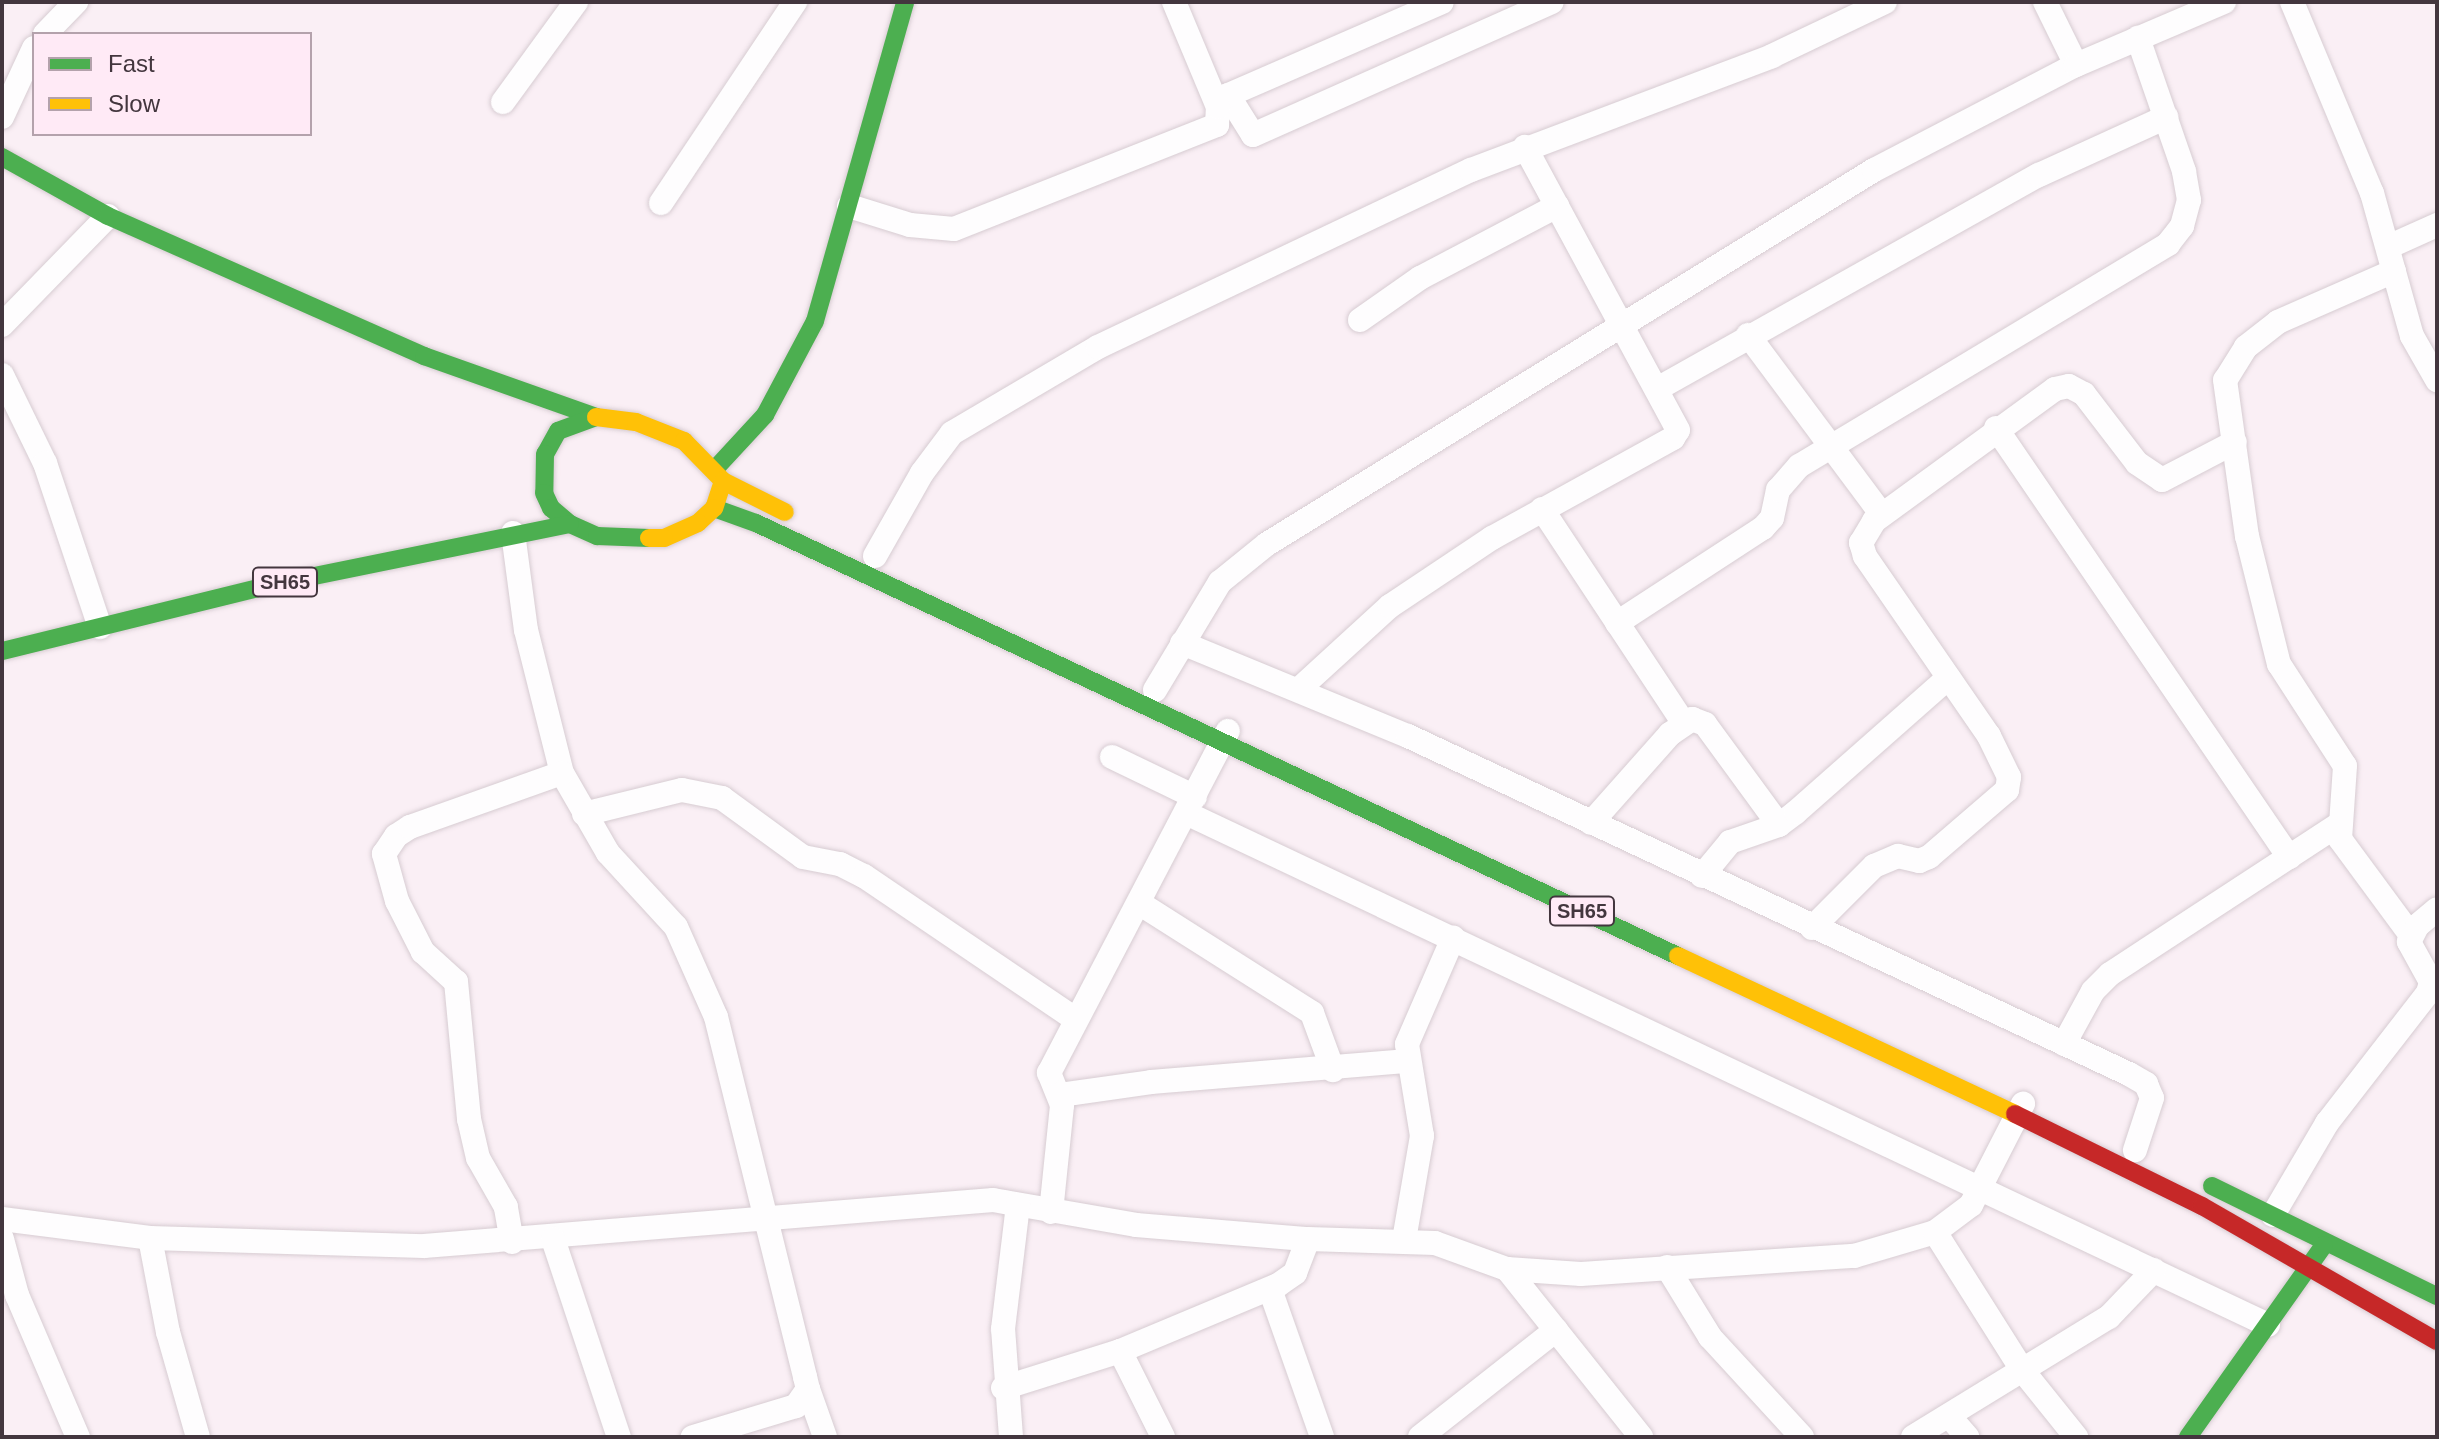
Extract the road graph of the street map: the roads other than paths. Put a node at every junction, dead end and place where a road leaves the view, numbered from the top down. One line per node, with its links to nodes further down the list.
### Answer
1 (76, 2): 12 (street)
2 (576, 2): 17 (street)
3 (795, 2): 22 (street)
4 (905, 2): 23 (main road)
5 (1174, 2): 16 (street)
6 (1442, 2): 16 (street)
7 (1552, 2): 16 (street)
8 (1885, 2): 20 (street)
9 (2045, 2): 15 (street)
10 (2224, 2): 13 (street)
11 (2292, 2): 27 (street)
12 (47, 32)
13 (2138, 38): 15 (street); 19 (street)
14 (32, 52): 18 (street)
15 (2076, 65): 31 (street)
16 (1222, 97): 23 (street)
17 (503, 102)
18 (2, 117)
19 (2166, 117): 32 (street); 39 (street)
20 (1525, 147): 24 (street); 48 (street)
21 (7, 168): 25 (main road)
22 (661, 203)
23 (849, 206): 40 (main road)
24 (1557, 206): 29 (street); 31 (street)
25 (108, 216): 30 (street); 36 (main road)
26 (2437, 225): 27 (street)
27 (2388, 247): 28 (street)
28 (2394, 271): 34 (street); 38 (street)
29 (1360, 320)
30 (2, 325)
31 (1621, 327): 35 (street); 51 (street)
32 (1748, 335): 35 (street); 39 (street)
33 (2, 375): 50 (street)
34 (2437, 380)
35 (1657, 389): 42 (street)
36 (596, 417): 40 (main road); 44 (main road)
37 (1996, 428): 38 (street); 43 (street); 65 (street)
38 (2235, 442): 63 (street)
39 (1832, 445): 43 (street); 49 (street)
40 (719, 475): 41 (main road); 45 (main road)
41 (714, 508): 44 (main road, SH65); 57 (main road, SH65)
42 (1542, 509): 49 (street); 55 (street)
43 (1882, 515): 53 (street)
44 (570, 524): 46 (main road, SH65)
45 (808, 524)
46 (513, 533): 50 (main road, SH65); 59 (street)
47 (851, 545): 48 (main road, SH65)
48 (875, 556): 54 (main road, SH65)
49 (1617, 623): 56 (street)
50 (100, 627): 52 (main road, SH65)
51 (1182, 643): 54 (street); 55 (street)
52 (2, 651)
53 (1948, 678): 64 (street); 69 (street)
54 (1155, 690): 57 (main road, SH65)
55 (1298, 690): 62 (street)
56 (1683, 722): 62 (street); 64 (street)
57 (1226, 735): 60 (street); 78 (main road, SH65)
58 (1112, 757): 60 (street)
59 (562, 773): 61 (street); 94 (street)
60 (1190, 805): 67 (street); 71 (street)
61 (584, 814): 73 (street); 86 (street)
62 (1591, 823): 66 (street)
63 (2339, 824): 65 (street); 70 (street)
64 (1779, 825): 66 (street)
65 (2289, 857): 74 (street)
66 (1702, 876): 69 (street)
67 (1139, 903): 73 (street); 76 (street)
68 (2437, 909): 70 (street)
69 (1812, 928): 74 (street)
70 (2410, 934): 72 (street)
71 (1453, 938): 75 (street); 81 (street)
72 (2434, 984): 84 (street)
73 (1075, 1019): 77 (street)
74 (2064, 1044): 79 (street)
75 (1408, 1061): 76 (street); 92 (street)
76 (1333, 1070): 77 (street)
77 (1060, 1095): 83 (street)
78 (2022, 1107): 79 (main road, SH65); 81 (street); 96 (main road, SH65)
79 (2128, 1147)
80 (2190, 1176): 84 (main road)
81 (1981, 1188): 87 (street); 98 (street)
82 (1018, 1205): 83 (street); 86 (street); 106 (street)
83 (1051, 1212): 91 (street)
84 (2273, 1215): 93 (main road)
85 (2, 1219): 88 (street)
86 (766, 1219): 90 (street); 107 (street)
87 (1935, 1232): 95 (street); 105 (street)
88 (150, 1238): 94 (street); 110 (street)
89 (2, 1239): 109 (street)
90 (553, 1239): 94 (street); 111 (street)
91 (1308, 1239): 92 (street); 99 (street)
92 (1404, 1240): 97 (street)
93 (2328, 1240): 96 (main road); 100 (main road)
94 (512, 1242)
95 (1667, 1267): 97 (street); 119 (street)
96 (2308, 1268): 101 (main road); 103 (main road, SH65)
97 (1507, 1269): 102 (street)
98 (2154, 1270): 101 (street); 105 (street)
99 (1270, 1289): 104 (street); 116 (street)
100 (2437, 1296)
101 (2268, 1325): 123 (main road)
102 (1556, 1330): 117 (street); 118 (street)
103 (2437, 1341)
104 (1120, 1351): 106 (street); 115 (street)
105 (2023, 1371): 108 (street); 122 (street)
106 (1003, 1388): 114 (street)
107 (808, 1389): 112 (street); 113 (street)
108 (1949, 1416): 120 (street); 121 (street)
109 (78, 1437)
110 (198, 1437)
111 (619, 1437)
112 (693, 1437)
113 (825, 1437)
114 (1011, 1437)
115 (1163, 1437)
116 (1322, 1437)
117 (1420, 1437)
118 (1641, 1437)
119 (1802, 1437)
120 (1913, 1437)
121 (1967, 1437)
122 (2076, 1437)
123 (2188, 1437)

